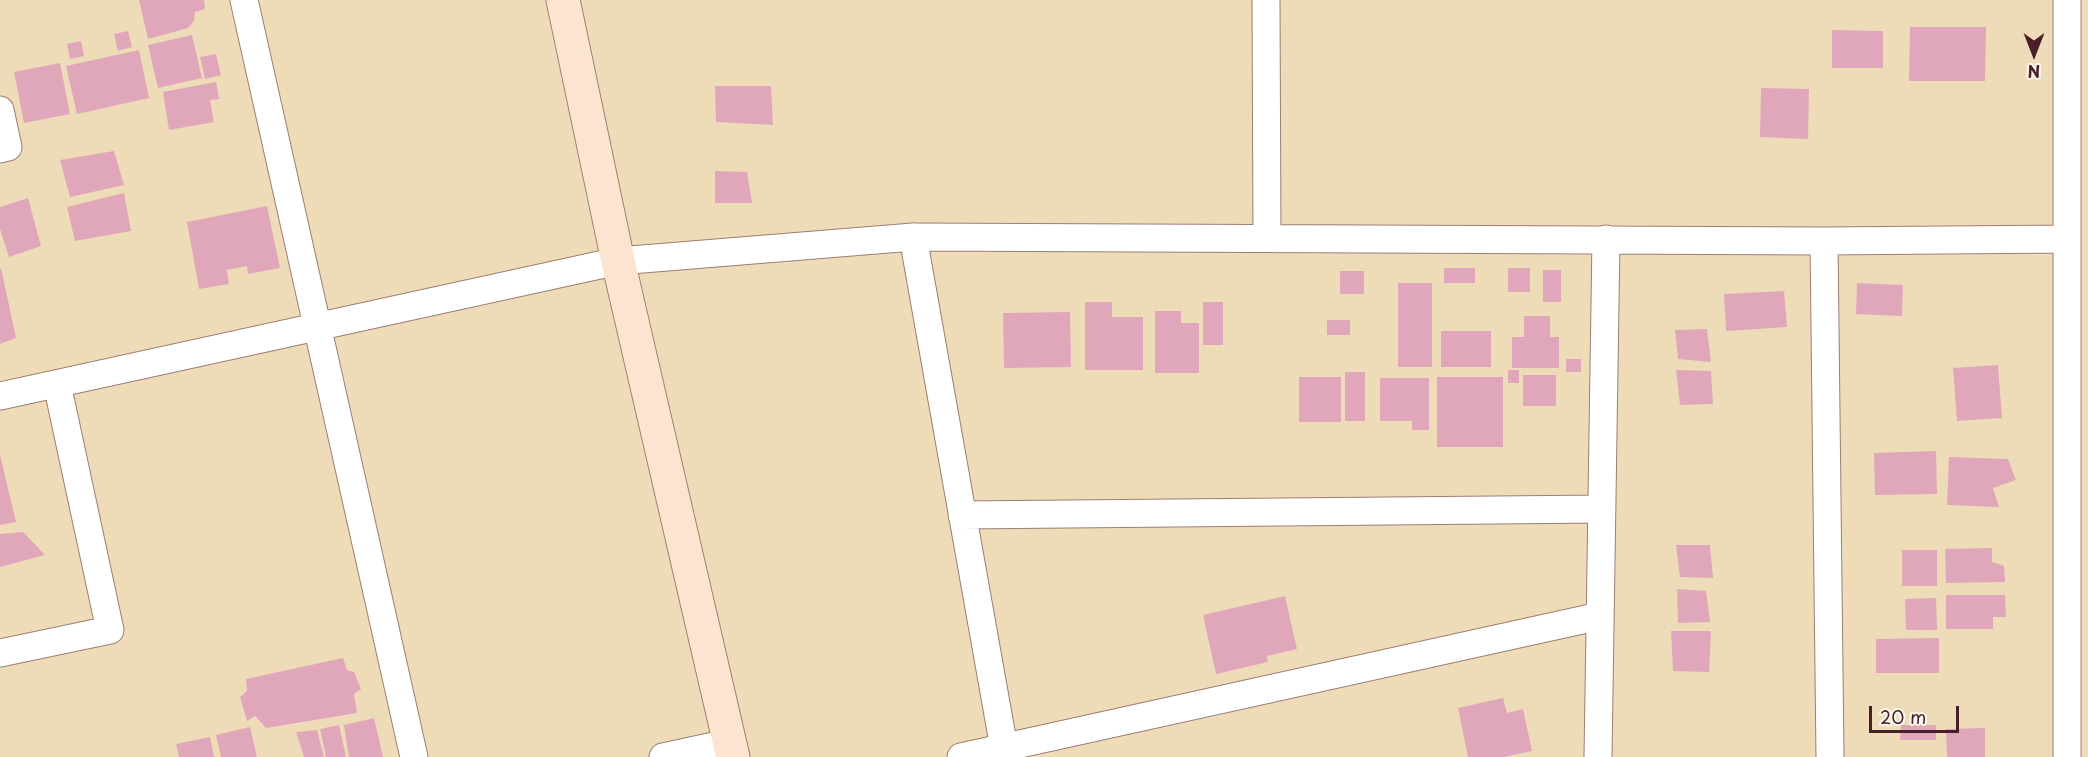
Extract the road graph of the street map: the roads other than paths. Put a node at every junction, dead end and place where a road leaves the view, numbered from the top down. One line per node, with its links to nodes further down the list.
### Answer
1 (244, 0): 14 (street)
2 (563, 0): 13 (street)
3 (1266, 0): 9 (street)
4 (2067, 0): 7 (street)
5 (0, 110): 6 (street)
6 (0, 148)
7 (2078, 201): 11 (street)
8 (912, 237): 9 (street); 13 (street); 19 (street)
9 (1267, 238): 10 (street)
10 (1606, 239): 12 (street); 18 (street)
11 (2067, 239): 12 (street); 17 (street)
12 (1824, 241): 28 (street)
13 (618, 261): 14 (street); 23 (street)
14 (317, 327): 15 (street); 24 (street)
15 (57, 384): 16 (street); 21 (street)
16 (0, 396)
17 (2078, 468): 29 (street)
18 (1602, 509): 19 (street); 20 (street)
19 (962, 515): 22 (street)
20 (1600, 616): 22 (street); 27 (street)
21 (0, 653)
22 (1004, 748): 26 (street)
23 (730, 750): 25 (street)
24 (414, 757)
25 (663, 757)
26 (961, 757)
27 (1598, 757)
28 (1830, 757)
29 (2067, 757)

